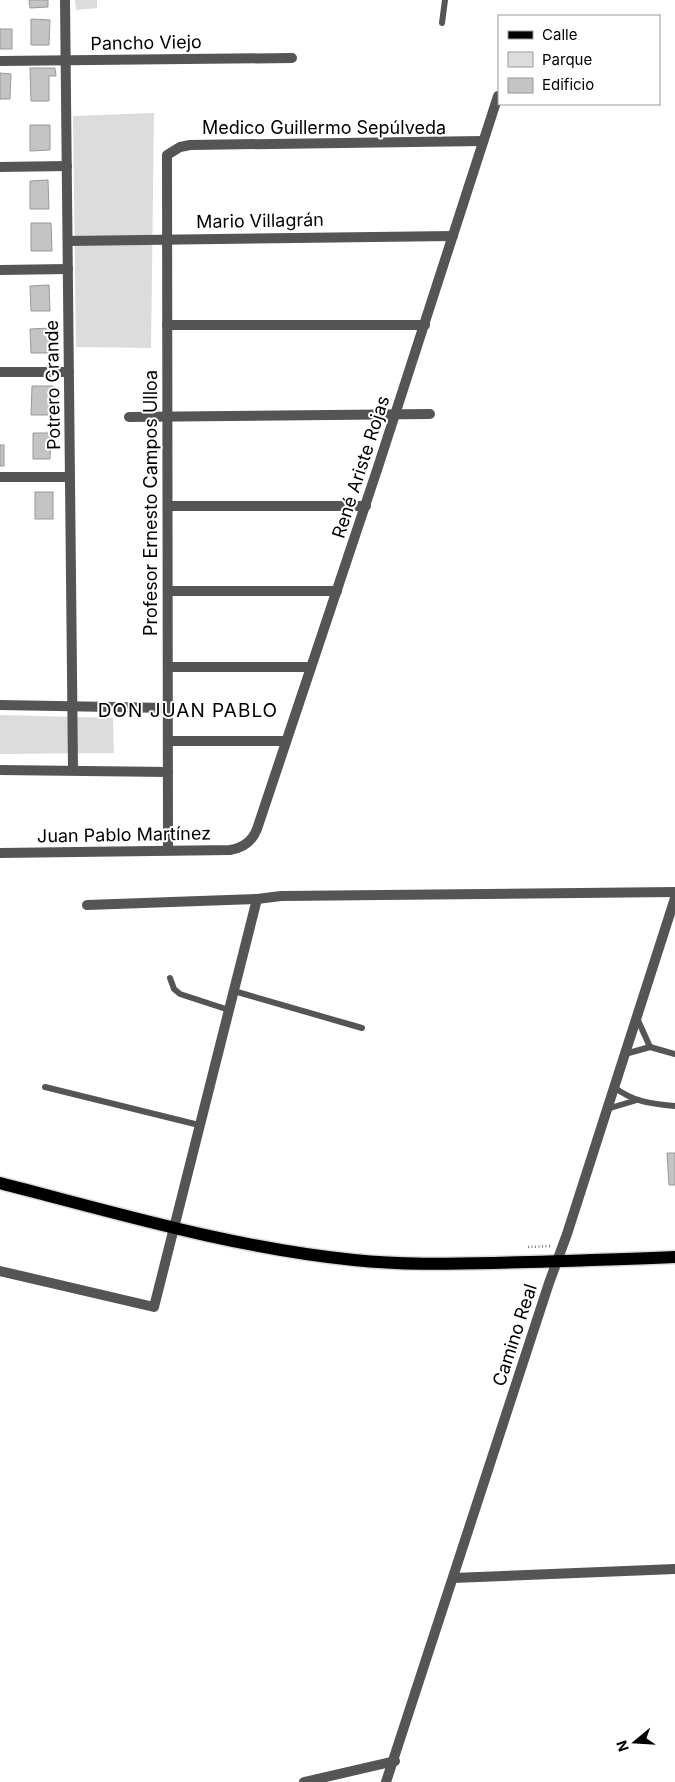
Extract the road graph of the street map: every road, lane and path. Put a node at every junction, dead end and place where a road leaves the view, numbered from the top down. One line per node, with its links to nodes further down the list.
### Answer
1 (65, 0): 6 (street, Potrero Grande)
2 (445, 0): 3 (lane)
3 (442, 22)
4 (292, 58): 6 (street, Pancho Viejo)
5 (0, 61): 6 (street, Pancho Viejo)
6 (66, 61): 10 (street, Potrero Grande)
7 (498, 96): 8 (street, René Ariste Rojas)
8 (483, 141): 9 (street, Medico Guillermo Sepúlveda); 12 (street, René Ariste Rojas)
9 (167, 155): 13 (street, Profesor Ernesto Campos Ulloa)
10 (67, 166): 11 (street); 14 (street, Potrero Grande)
11 (0, 167)
12 (453, 236): 13 (street, Mario Villagrán); 18 (street, René Ariste Rojas)
13 (167, 238): 14 (street, Mario Villagrán); 17 (street, Profesor Ernesto Campos Ulloa)
14 (68, 241): 15 (street, Potrero Grande)
15 (68, 269): 16 (street); 20 (street, Potrero Grande)
16 (0, 270)
17 (167, 325): 18 (street); 23 (street, Profesor Ernesto Campos Ulloa)
18 (425, 325): 21 (street, René Ariste Rojas)
19 (0, 372): 20 (street)
20 (69, 372): 26 (street, Potrero Grande)
21 (396, 414): 22 (street); 23 (street); 28 (street, René Ariste Rojas)
22 (430, 414)
23 (168, 417): 24 (street); 27 (street, Profesor Ernesto Campos Ulloa)
24 (129, 418)
25 (0, 477): 26 (street)
26 (70, 477): 34 (street, Potrero Grande)
27 (168, 506): 28 (street); 29 (street, Profesor Ernesto Campos Ulloa)
28 (366, 506): 30 (street, René Ariste Rojas)
29 (168, 591): 30 (street); 31 (street, Profesor Ernesto Campos Ulloa)
30 (337, 591): 32 (street, René Ariste Rojas)
31 (168, 667): 32 (street); 35 (street, Profesor Ernesto Campos Ulloa)
32 (311, 668): 37 (street, René Ariste Rojas)
33 (0, 705): 34 (street)
34 (73, 707): 35 (street); 39 (street, Potrero Grande)
35 (168, 708): 36 (street, Profesor Ernesto Campos Ulloa)
36 (168, 741): 37 (street); 40 (street, Profesor Ernesto Campos Ulloa)
37 (286, 741): 41 (street, René Ariste Rojas)
38 (0, 770): 39 (street)
39 (74, 770): 40 (street)
40 (168, 772): 42 (street, Profesor Ernesto Campos Ulloa)
41 (247, 844): 42 (street, Juan Pablo Martínez)
42 (168, 850): 43 (street, Juan Pablo Martínez)
43 (0, 853)
44 (675, 892): 46 (street)
45 (675, 898): 51 (street, Camino Real)
46 (257, 899): 47 (street); 49 (street)
47 (87, 905)
48 (170, 978): 50 (lane)
49 (234, 991): 50 (street); 52 (lane)
50 (229, 1010): 61 (street)
51 (637, 1017): 53 (lane); 54 (street, Camino Real)
52 (362, 1028)
53 (650, 1047): 54 (lane); 55 (lane)
54 (625, 1054): 57 (street, Camino Real)
55 (675, 1054)
56 (46, 1087): 61 (lane)
57 (614, 1087): 58 (lane); 60 (street, Camino Real)
58 (637, 1100): 59 (lane); 60 (lane)
59 (675, 1106)
60 (607, 1109): 64 (street, Camino Real)
61 (199, 1125): 63 (street)
62 (0, 1183): 63 (main road)
63 (173, 1226): 67 (main road); 68 (street)
64 (564, 1245): 65 (path); 67 (street, Camino Real)
65 (526, 1247)
66 (675, 1257): 67 (main road)
67 (556, 1263): 70 (street, Camino Real)
68 (0, 1271)
69 (675, 1570): 70 (street)
70 (453, 1578): 71 (street, Camino Real)
71 (395, 1761): 72 (street); 73 (street, Camino Real)
72 (304, 1782)
73 (386, 1782)

